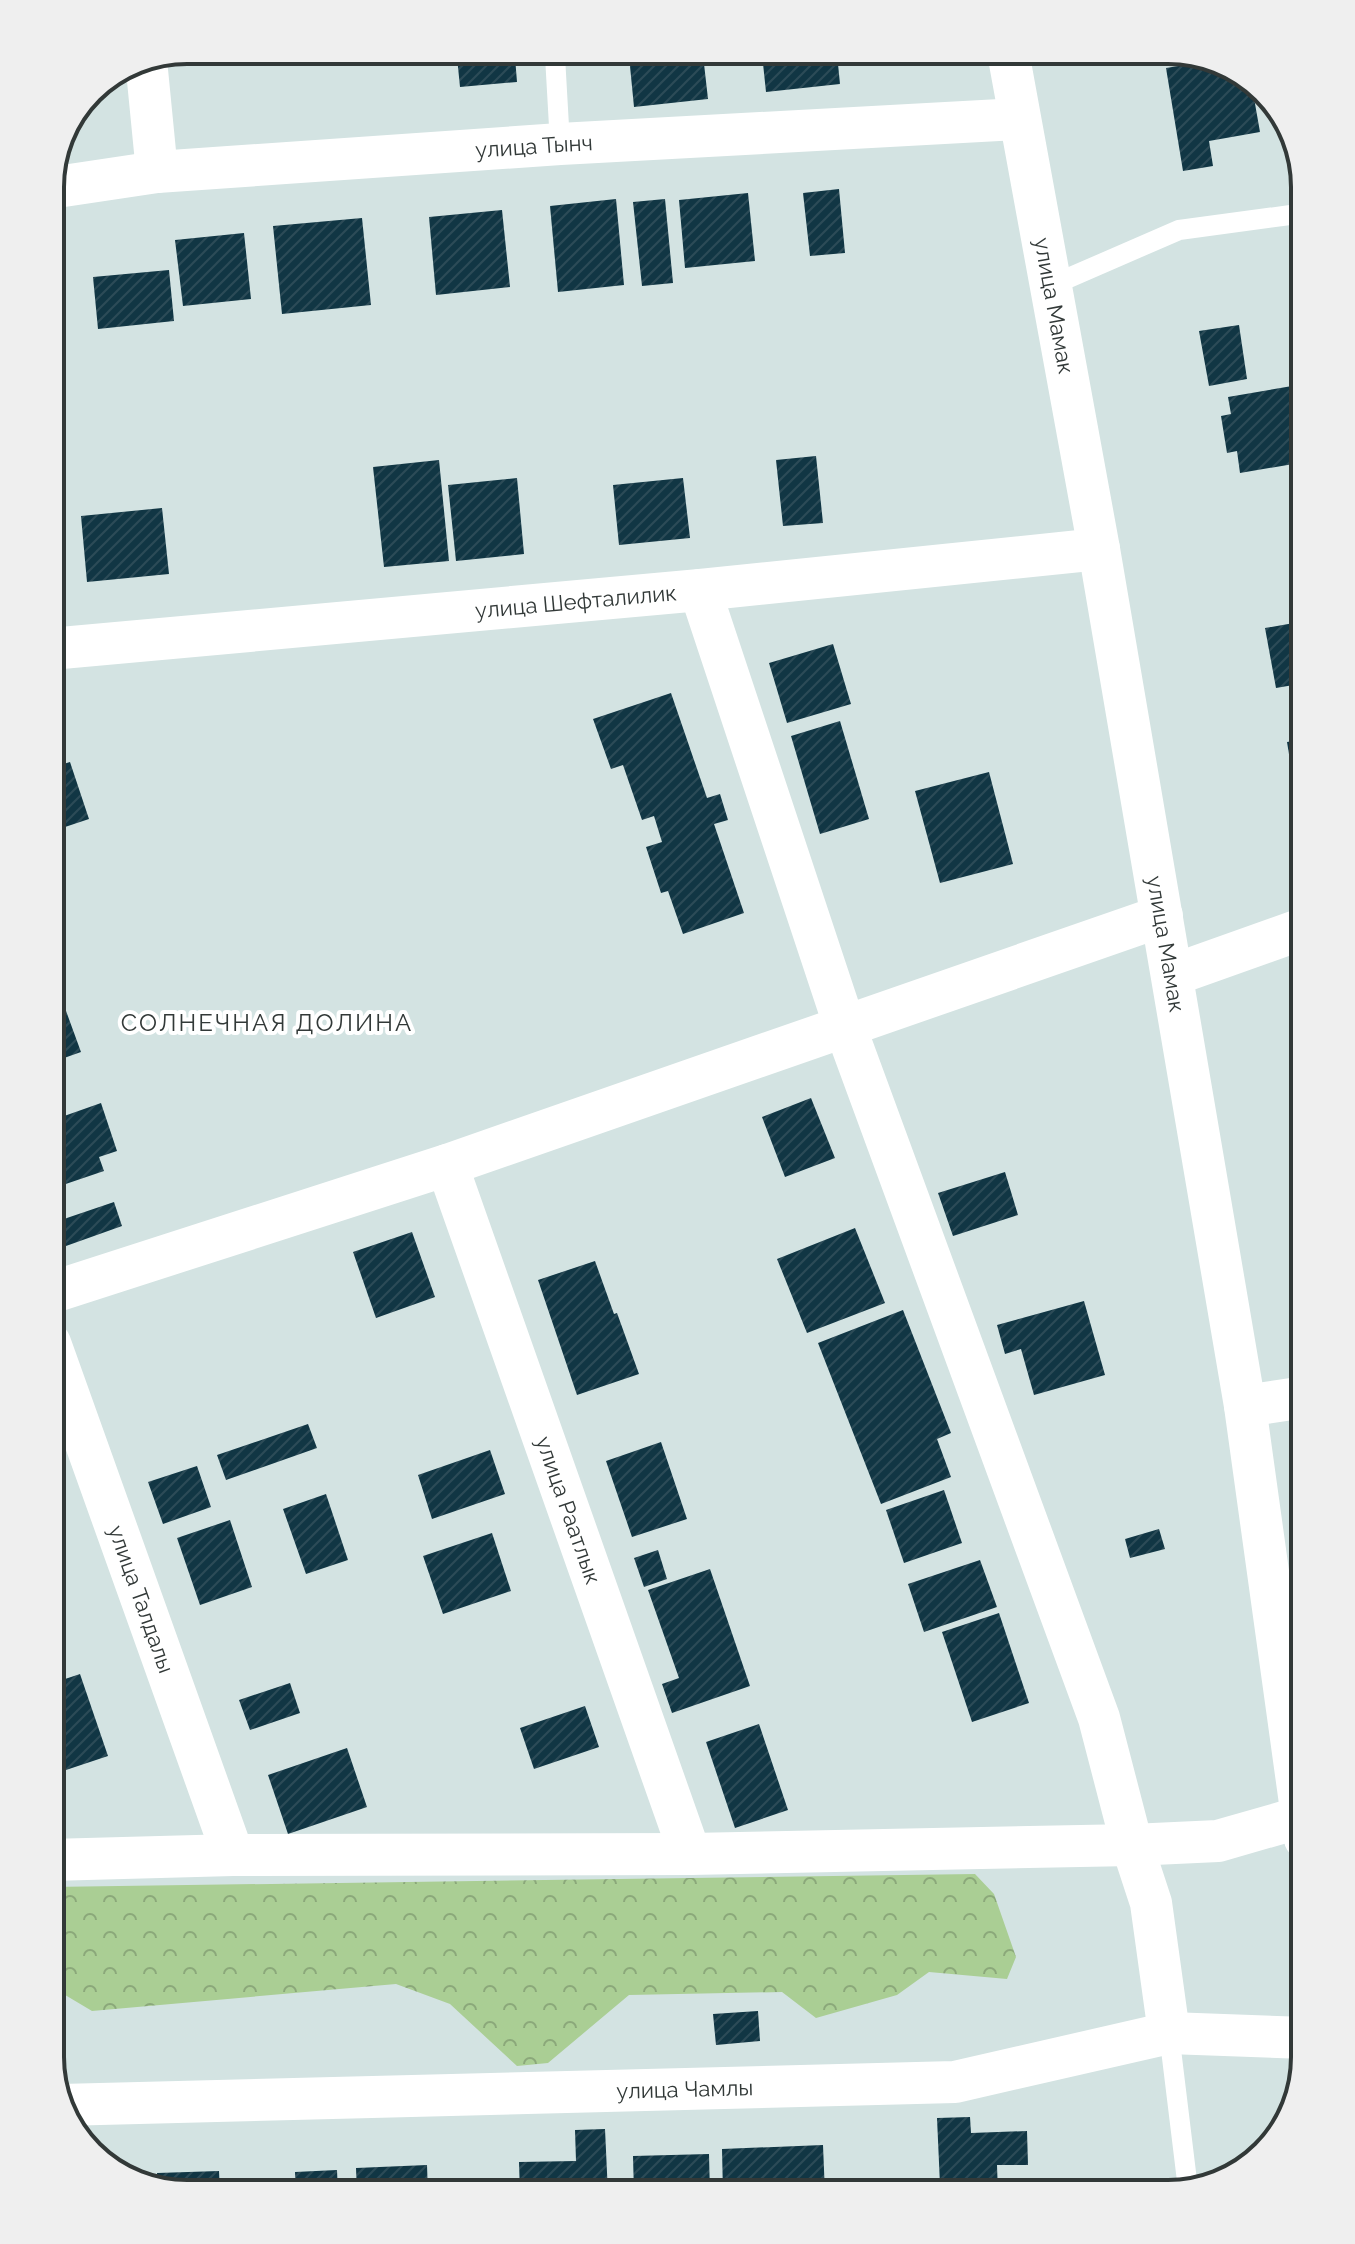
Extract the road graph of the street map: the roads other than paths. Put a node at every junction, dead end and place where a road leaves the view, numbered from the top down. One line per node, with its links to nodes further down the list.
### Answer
1 (555, 64): 5 (lane)
2 (1010, 64): 4 (street, улица Мамак)
3 (147, 71): 6 (street)
4 (1019, 119): 5 (street, улица Тынч); 9 (street, улица Мамак)
5 (560, 144): 6 (street, улица Тынч)
6 (157, 172): 7 (street, улица Тынч)
7 (64, 186)
8 (1291, 215): 9 (lane)
9 (1050, 286): 10 (street, улица Мамак)
10 (1099, 549): 11 (street, улица Шефталилик); 13 (street, улица Мамак)
11 (700, 590): 12 (street, улица Шефталилик); 16 (street)
12 (64, 648)
13 (1162, 916): 15 (street, улица Мамак); 16 (street)
14 (1291, 933): 15 (street)
15 (1173, 975): 21 (street, улица Мамак)
16 (844, 1024): 17 (street); 24 (street)
17 (447, 1165): 18 (street); 25 (street, улица Раатлык)
18 (64, 1288)
19 (64, 1382): 26 (street, улица Талдалы)
20 (1291, 1399): 21 (street)
21 (1245, 1406): 22 (street, улица Мамак)
22 (1291, 1732)
23 (1291, 1827): 24 (street)
24 (1132, 1845): 25 (street); 28 (street)
25 (690, 1854): 26 (street)
26 (233, 1855): 27 (street)
27 (64, 1860)
28 (1169, 2033): 29 (street, улица Чамлы); 30 (street, улица Чамлы); 31 (lane)
29 (1291, 2037)
30 (74, 2105)
31 (1187, 2178)

